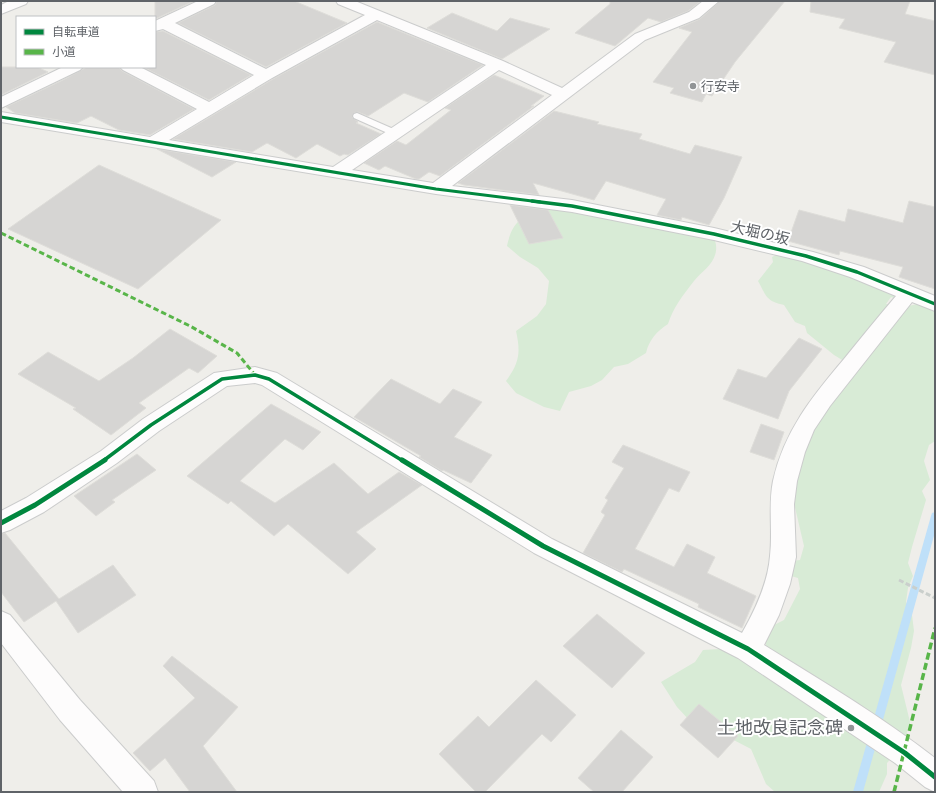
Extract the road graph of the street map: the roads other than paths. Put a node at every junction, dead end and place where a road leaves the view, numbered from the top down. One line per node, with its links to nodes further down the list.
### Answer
1 (21, 1): 5 (street)
2 (209, 1): 7 (street)
3 (343, 1): 6 (street)
4 (712, 1): 12 (street)
5 (1, 10)
6 (376, 15): 8 (street); 11 (street)
7 (159, 25): 11 (street)
8 (498, 64): 12 (street); 17 (street)
9 (73, 68): 13 (street)
10 (130, 68): 14 (street)
11 (266, 75): 14 (street)
12 (563, 94): 20 (street)
13 (1, 103)
14 (208, 108): 18 (street)
15 (357, 116): 17 (lane)
16 (1, 117): 18 (street, 大堀の坂)
17 (395, 133): 19 (street)
18 (153, 142): 19 (street, 大堀の坂)
19 (337, 172): 20 (street, 大堀の坂)
20 (436, 189): 21 (street, 大堀の坂)
21 (909, 293): 22 (street, 大堀の坂); 25 (street)
22 (935, 304)
23 (1, 523): 25 (street)
24 (1, 622): 27 (street)
25 (748, 649): 26 (street)
26 (935, 777)
27 (143, 792)

